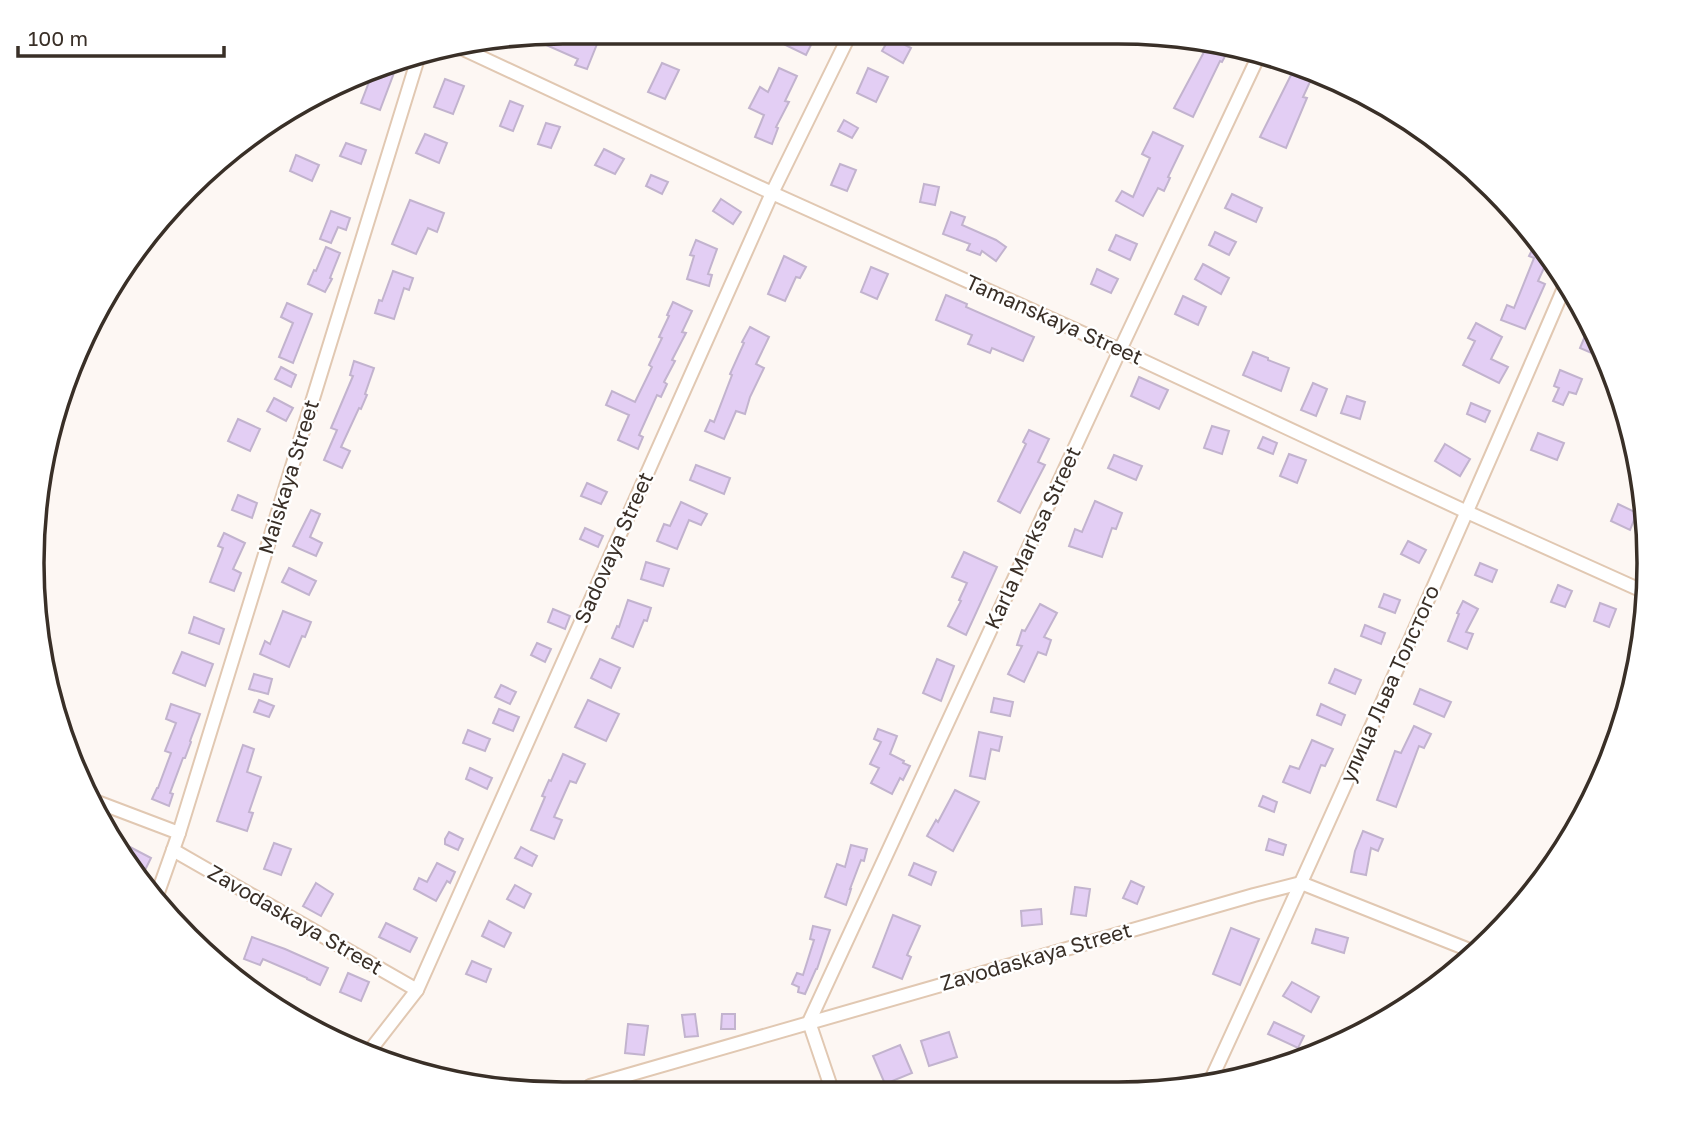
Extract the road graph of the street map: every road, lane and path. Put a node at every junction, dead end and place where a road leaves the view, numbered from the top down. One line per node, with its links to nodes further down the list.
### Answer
1 (845, 44): 5 (street, Sadovaya Street)
2 (471, 52): 5 (street, Tamanskaya Street)
3 (1256, 62): 7 (street, Karla Marksa Street)
4 (416, 65): 11 (street, Maiskaya Street)
5 (772, 193): 7 (street, Tamanskaya Street); 16 (street, Sadovaya Street)
6 (1562, 293): 8 (street, улица Льва Толстого)
7 (1120, 349): 8 (street, Tamanskaya Street); 17 (street, Karla Marksa Street)
8 (1467, 512): 9 (street, Tamanskaya Street); 13 (street, улица Льва Толстого)
9 (1636, 588)
10 (103, 804): 11 (street)
11 (179, 833): 12 (street, Maiskaya Street)
12 (173, 850): 14 (street, Maiskaya Street); 16 (street, Zavodaskaya Street)
13 (1301, 883): 15 (street); 17 (street, Zavodaskaya Street); 19 (street, улица Льва Толстого)
14 (159, 889)
15 (1465, 949)
16 (417, 990): 18 (street, Sadovaya Street)
17 (809, 1022): 20 (street, Zavodaskaya Street); 21 (street)
18 (373, 1046)
19 (1214, 1073)
20 (604, 1082)
21 (829, 1082)

